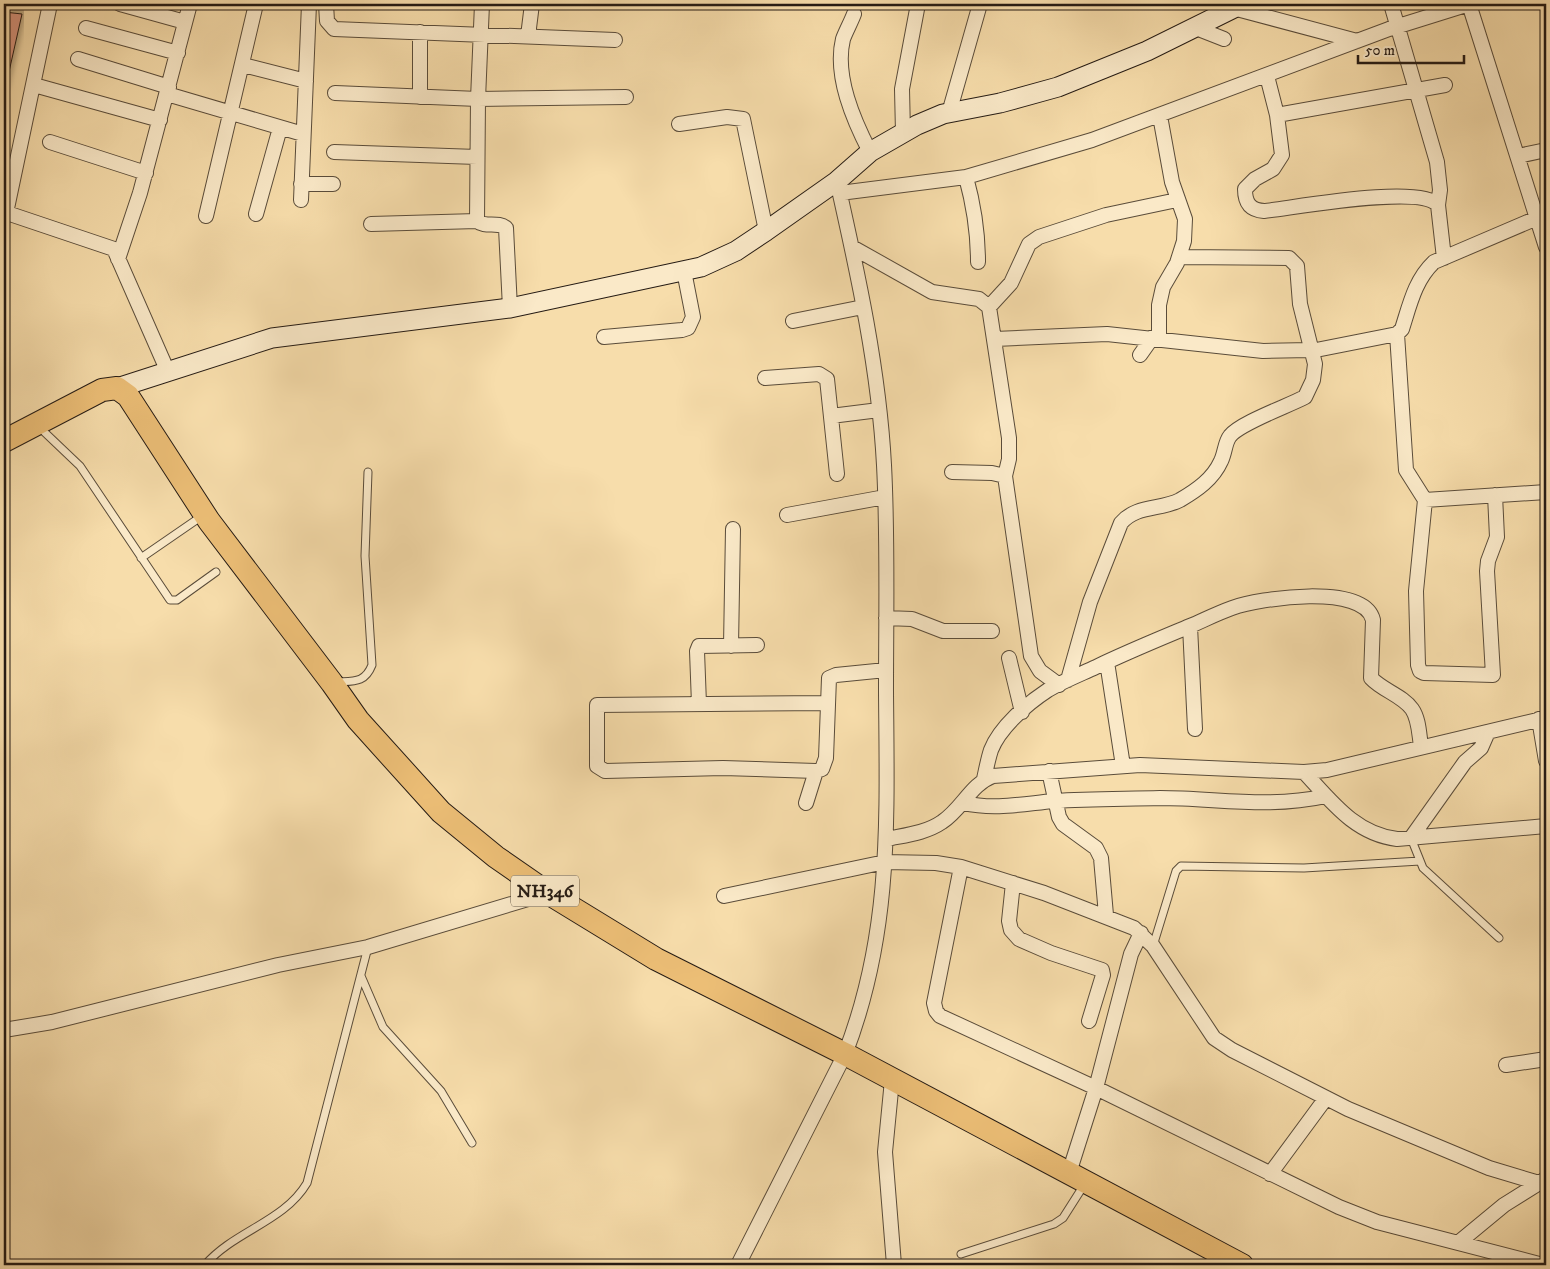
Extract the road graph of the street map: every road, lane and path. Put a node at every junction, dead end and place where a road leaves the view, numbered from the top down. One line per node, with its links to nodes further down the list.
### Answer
1 (50, 4): 30 (street)
2 (120, 4): 15 (street)
3 (190, 4): 15 (street)
4 (256, 4): 27 (street)
5 (309, 4): 29 (street)
6 (326, 4): 19 (street)
7 (482, 4): 20 (street)
8 (532, 4): 21 (street)
9 (918, 4): 45 (street)
10 (1391, 4): 16 (street)
11 (1469, 4): 16 (street); 51 (street)
12 (976, 6): 38 (street)
13 (1229, 7): 18 (main road); 24 (street)
14 (854, 14): 50 (street)
15 (185, 22): 25 (street)
16 (1397, 26): 24 (street); 32 (street)
17 (86, 28): 25 (street)
18 (1196, 28): 22 (street); 38 (main road)
19 (420, 32): 20 (street); 35 (street)
20 (480, 34): 21 (street); 37 (street)
21 (528, 36): 23 (street)
22 (1224, 39)
23 (615, 40)
24 (1357, 41): 28 (street)
25 (178, 53): 33 (street)
26 (78, 59): 33 (street)
27 (243, 65): 29 (street); 39 (street)
28 (1267, 76): 40 (street); 41 (street)
29 (306, 81): 46 (street)
30 (34, 85): 42 (street); 61 (street)
31 (1445, 85): 32 (street)
32 (1415, 90): 40 (street); 60 (street)
33 (168, 91): 39 (street); 42 (street)
34 (335, 93): 35 (street)
35 (420, 97): 37 (street)
36 (626, 97): 37 (street)
37 (478, 99): 52 (street)
38 (949, 113): 45 (main road)
39 (232, 114): 44 (street); 63 (street)
40 (1277, 115): 60 (street)
41 (1160, 116): 54 (street); 59 (street)
42 (160, 120): 53 (street)
43 (679, 124): 67 (street)
44 (280, 128): 46 (street); 62 (street)
45 (902, 133): 50 (main road)
46 (303, 134): 55 (street)
47 (50, 142): 53 (street)
48 (1546, 150): 51 (street)
49 (334, 152): 52 (street)
50 (870, 152): 57 (main road)
51 (1518, 156): 64 (street)
52 (477, 157): 65 (street)
53 (146, 173): 72 (street)
54 (966, 177): 57 (street); 73 (street)
55 (301, 184): 56 (street); 58 (street)
56 (333, 184)
57 (839, 187): 67 (main road); 68 (street)
58 (301, 200)
59 (1177, 200): 70 (street); 76 (street)
60 (1438, 205): 71 (street)
61 (5, 212): 72 (street)
62 (256, 214)
63 (206, 216)
64 (1537, 218): 69 (street); 71 (street)
65 (477, 221): 66 (street); 77 (street)
66 (371, 224)
67 (766, 231): 74 (main road)
68 (852, 246): 75 (street); 76 (street)
69 (1546, 247)
70 (1179, 257): 81 (street); 83 (street)
71 (1444, 258): 79 (street)
72 (118, 259): 85 (street)
73 (978, 262)
74 (684, 271): 77 (main road); 80 (street)
75 (862, 307): 78 (street); 88 (street)
76 (989, 307): 82 (street)
77 (510, 308): 85 (main road)
78 (793, 321)
79 (1397, 334): 83 (street); 99 (street)
80 (604, 336)
81 (1155, 338): 82 (street); 83 (street); 84 (street)
82 (995, 339): 95 (street)
83 (1310, 350): 114 (street)
84 (1140, 355)
85 (168, 372): 87 (main road)
86 (764, 378): 89 (street)
87 (117, 388): 90 (highway); 100 (highway, NH346)
88 (879, 410): 89 (street); 98 (street)
89 (831, 416): 94 (street)
90 (36, 424): 91 (highway); 103 (lane)
91 (4, 441)
92 (368, 472): 113 (lane)
93 (952, 472): 95 (street)
94 (837, 474)
95 (1005, 476): 114 (street)
96 (1546, 492): 97 (street)
97 (1496, 496): 99 (street); 99 (street)
98 (885, 497): 101 (street); 105 (street)
99 (1425, 500)
100 (205, 515): 103 (lane); 113 (highway, NH346)
101 (786, 515)
102 (733, 529): 109 (street)
103 (141, 558): 104 (lane)
104 (216, 572)
105 (886, 618): 107 (street); 112 (street)
106 (1190, 626): 111 (street); 119 (street); 121 (street)
107 (992, 631)
108 (757, 645): 109 (street)
109 (731, 646): 116 (street)
110 (1009, 658): 117 (street)
111 (1107, 662): 114 (street); 123 (street)
112 (886, 670): 115 (street); 134 (street)
113 (332, 682): 139 (highway, NH346)
114 (1064, 683): 117 (street)
115 (827, 703): 116 (street); 124 (street)
116 (699, 704): 124 (street)
117 (1022, 712): 127 (street)
118 (1543, 718): 120 (street); 122 (street)
119 (1195, 729)
120 (1488, 732): 121 (street); 133 (street)
121 (1421, 746): 126 (street)
122 (1546, 761)
123 (1123, 766): 125 (street); 126 (street)
124 (816, 771): 130 (street)
125 (1049, 771): 127 (street); 129 (street)
126 (1304, 772): 128 (street)
127 (984, 779): 131 (street)
128 (1326, 796): 129 (street); 133 (street)
129 (1056, 801): 131 (street); 141 (street)
130 (806, 803)
131 (964, 803): 134 (street)
132 (1546, 826): 133 (street)
133 (1411, 838): 135 (lane)
134 (887, 839): 136 (street)
135 (1420, 861): 143 (lane); 144 (lane)
136 (885, 862): 137 (street); 140 (street); 149 (street)
137 (961, 867): 138 (street); 153 (street)
138 (1012, 883): 141 (street); 147 (street)
139 (548, 893): 145 (street); 149 (highway, NH346)
140 (724, 896)
141 (1106, 915): 142 (street)
142 (1141, 933): 144 (street); 153 (street)
143 (1499, 938)
144 (1153, 946): 154 (street)
145 (368, 947): 146 (lane); 148 (street)
146 (361, 976): 155 (lane); 161 (lane)
147 (1089, 1021)
148 (4, 1030)
149 (845, 1054): 152 (highway, NH346); 162 (street)
150 (1546, 1059): 151 (street)
151 (1506, 1065)
152 (892, 1080): 157 (highway, NH346); 163 (street)
153 (1096, 1088): 156 (street); 157 (street)
154 (1326, 1098): 156 (street); 158 (street)
155 (472, 1143)
156 (1270, 1174): 159 (street)
157 (1077, 1178): 160 (lane); 164 (highway, NH346)
158 (1544, 1181): 159 (street)
159 (1458, 1243): 165 (street)
160 (961, 1254)
161 (205, 1265)
162 (738, 1265)
163 (894, 1265)
164 (1242, 1265)
165 (1542, 1265)

